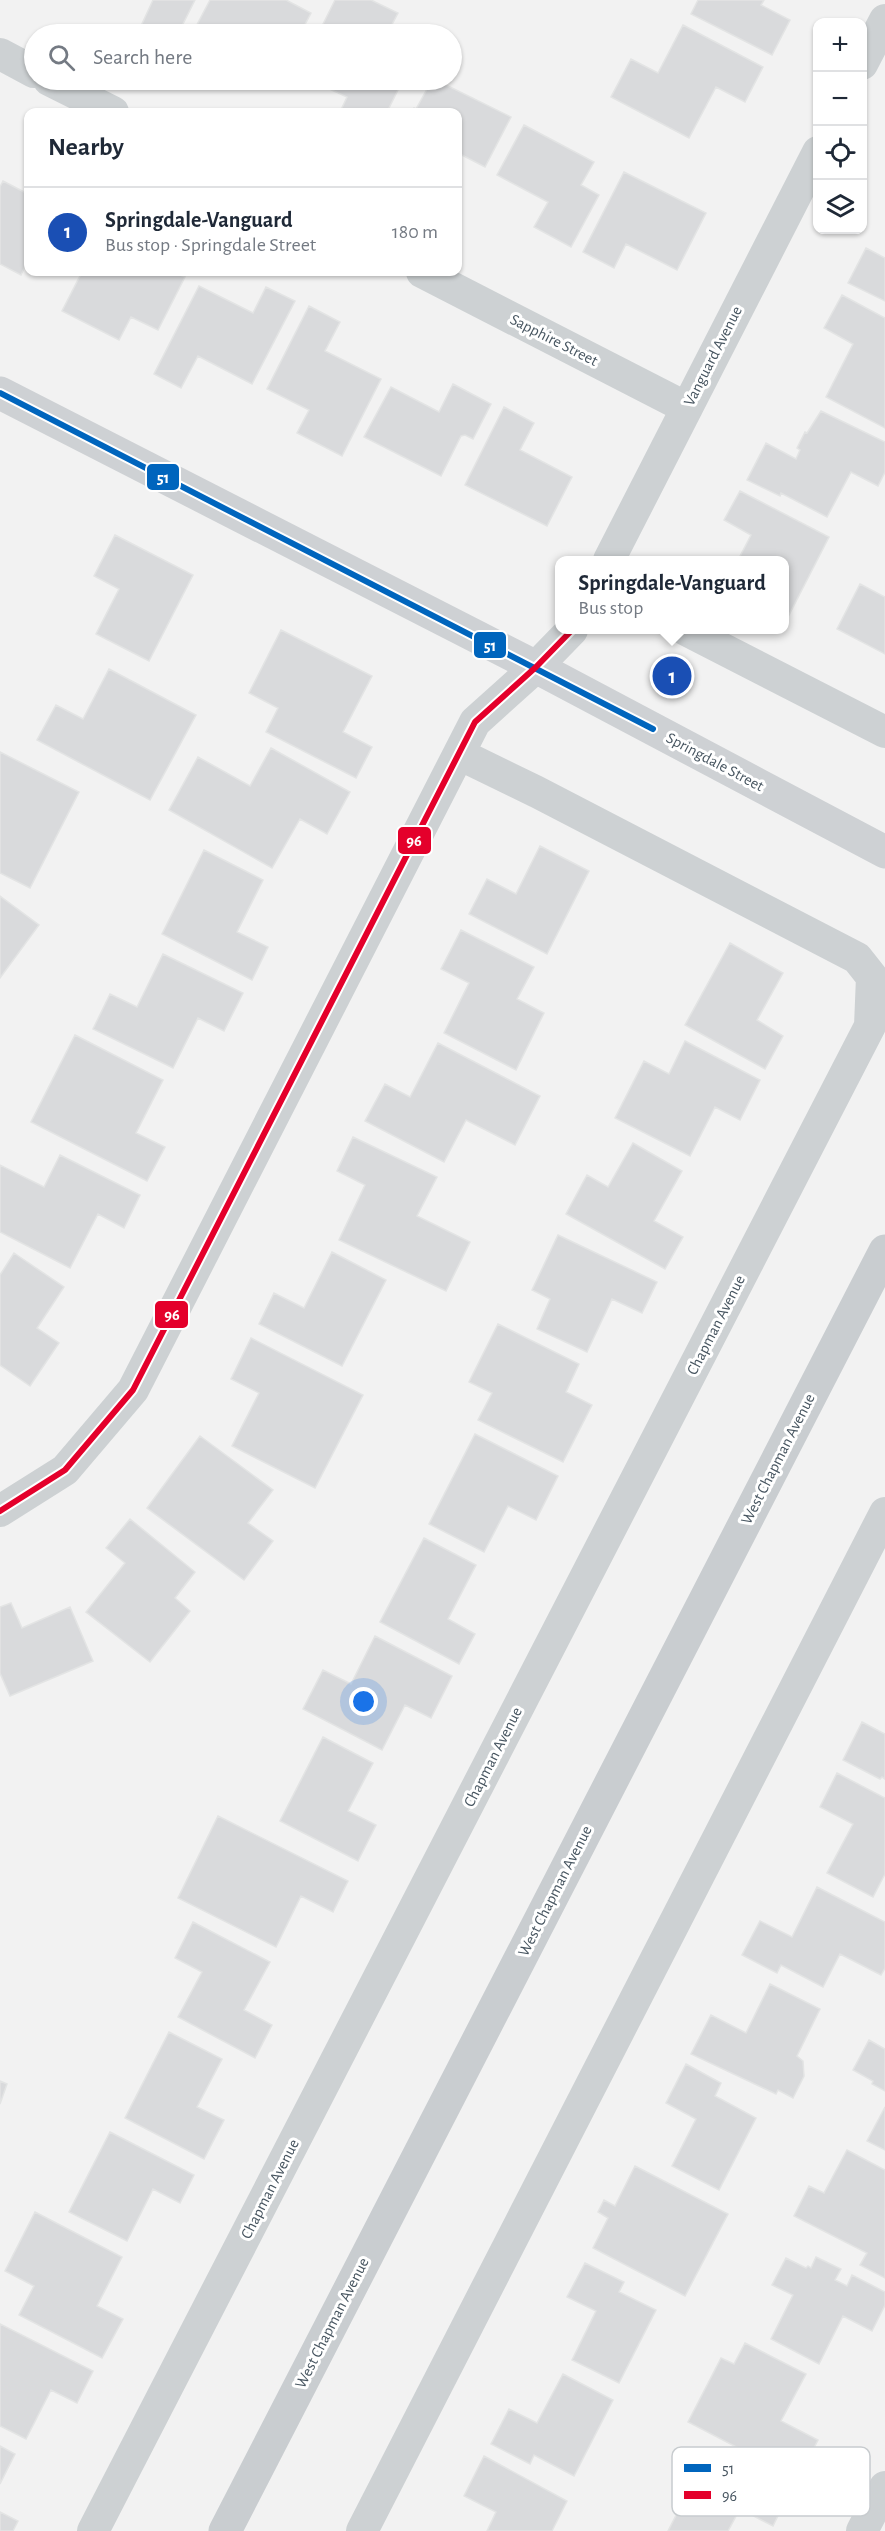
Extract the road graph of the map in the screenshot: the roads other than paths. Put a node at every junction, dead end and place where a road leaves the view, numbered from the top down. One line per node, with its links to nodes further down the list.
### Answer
1 (885, 20): 3 (street)
2 (0, 54): 4 (street)
3 (867, 54)
4 (24, 67)
5 (69, 90): 6 (street)
6 (105, 108)
7 (813, 162): 10 (street, Vanguard Avenue)
8 (430, 276): 10 (street, Sapphire Street)
9 (0, 393): 14 (street, Springdale Street)
10 (687, 408): 11 (street, Vanguard Avenue)
11 (612, 556)
12 (568, 634): 14 (street)
13 (694, 634): 15 (street)
14 (536, 667): 16 (street); 17 (street, Springdale Street)
15 (885, 732)
16 (459, 754): 19 (street); 24 (street, Chapman Avenue)
17 (885, 852)
18 (885, 1251): 25 (main road, West Chapman Avenue)
19 (0, 1511)
20 (885, 1513): 26 (street)
21 (885, 2487): 22 (street)
22 (870, 2516)
23 (870, 2516): 27 (street)
24 (93, 2531)
25 (225, 2531)
26 (362, 2531)
27 (862, 2531)

